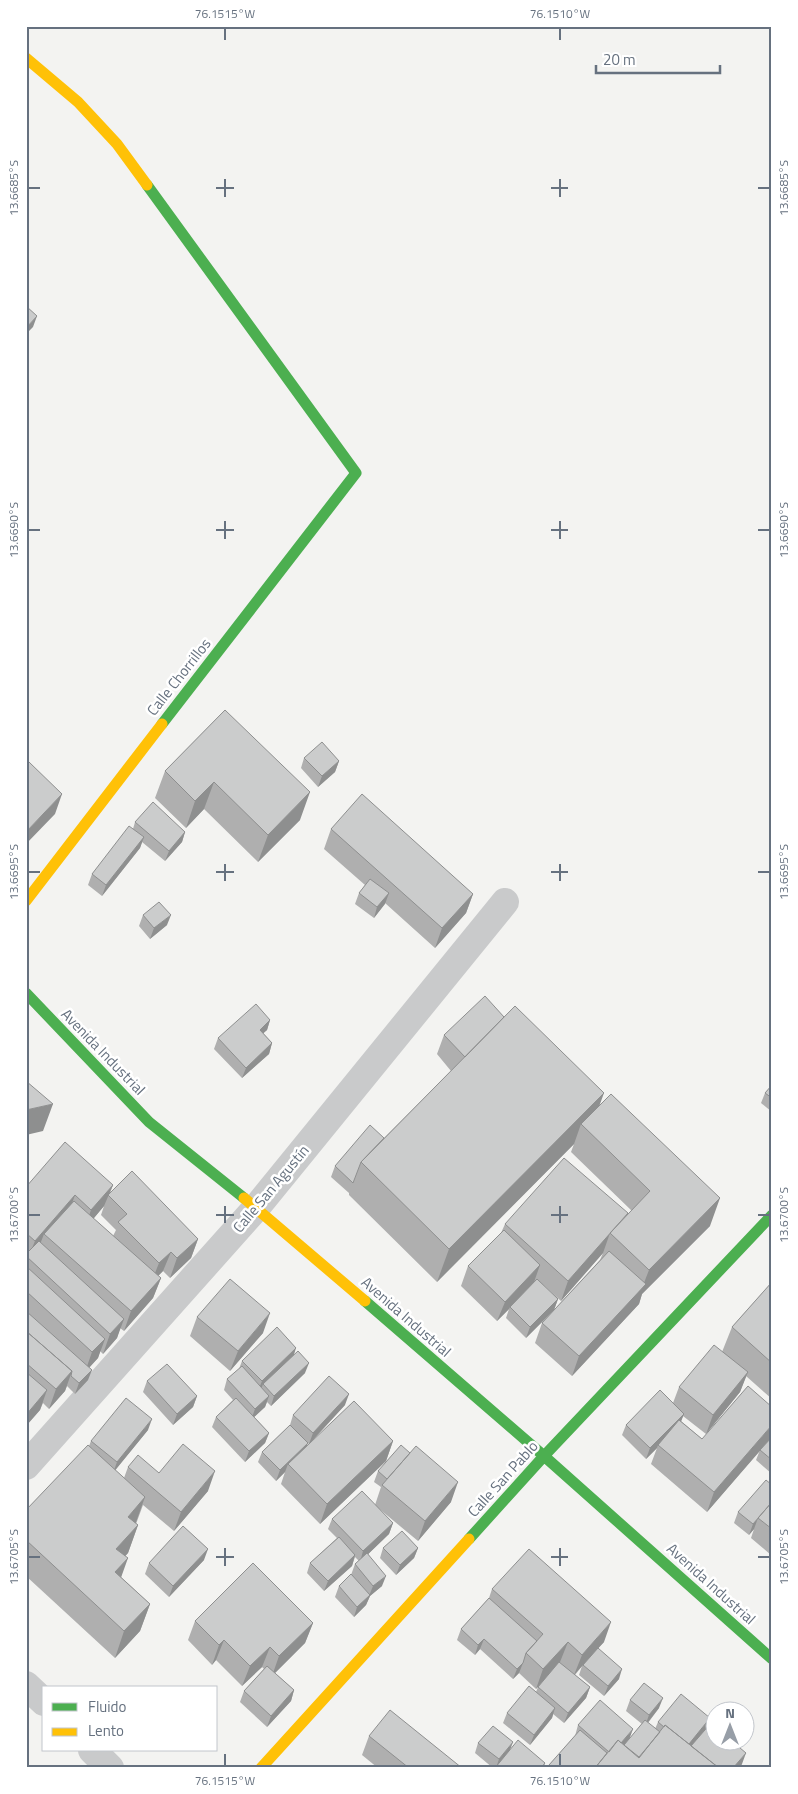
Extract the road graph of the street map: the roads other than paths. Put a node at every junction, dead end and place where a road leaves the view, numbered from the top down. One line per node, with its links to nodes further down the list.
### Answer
1 (26, 58): 2 (street, Calle Chorrillos)
2 (26, 900)
3 (506, 902): 5 (street, Calle San Agustín)
4 (26, 993): 5 (street, Avenida Industrial)
5 (256, 1208): 7 (street, Avenida Industrial); 8 (street, Calle San Agustín)
6 (772, 1215): 7 (street, Calle San Pablo)
7 (544, 1456): 9 (street, Avenida Industrial); 14 (street, Calle San Pablo)
8 (26, 1466)
9 (772, 1659)
10 (26, 1684): 11 (street)
11 (42, 1700)
12 (94, 1752): 13 (street)
13 (110, 1768)
14 (261, 1768)

